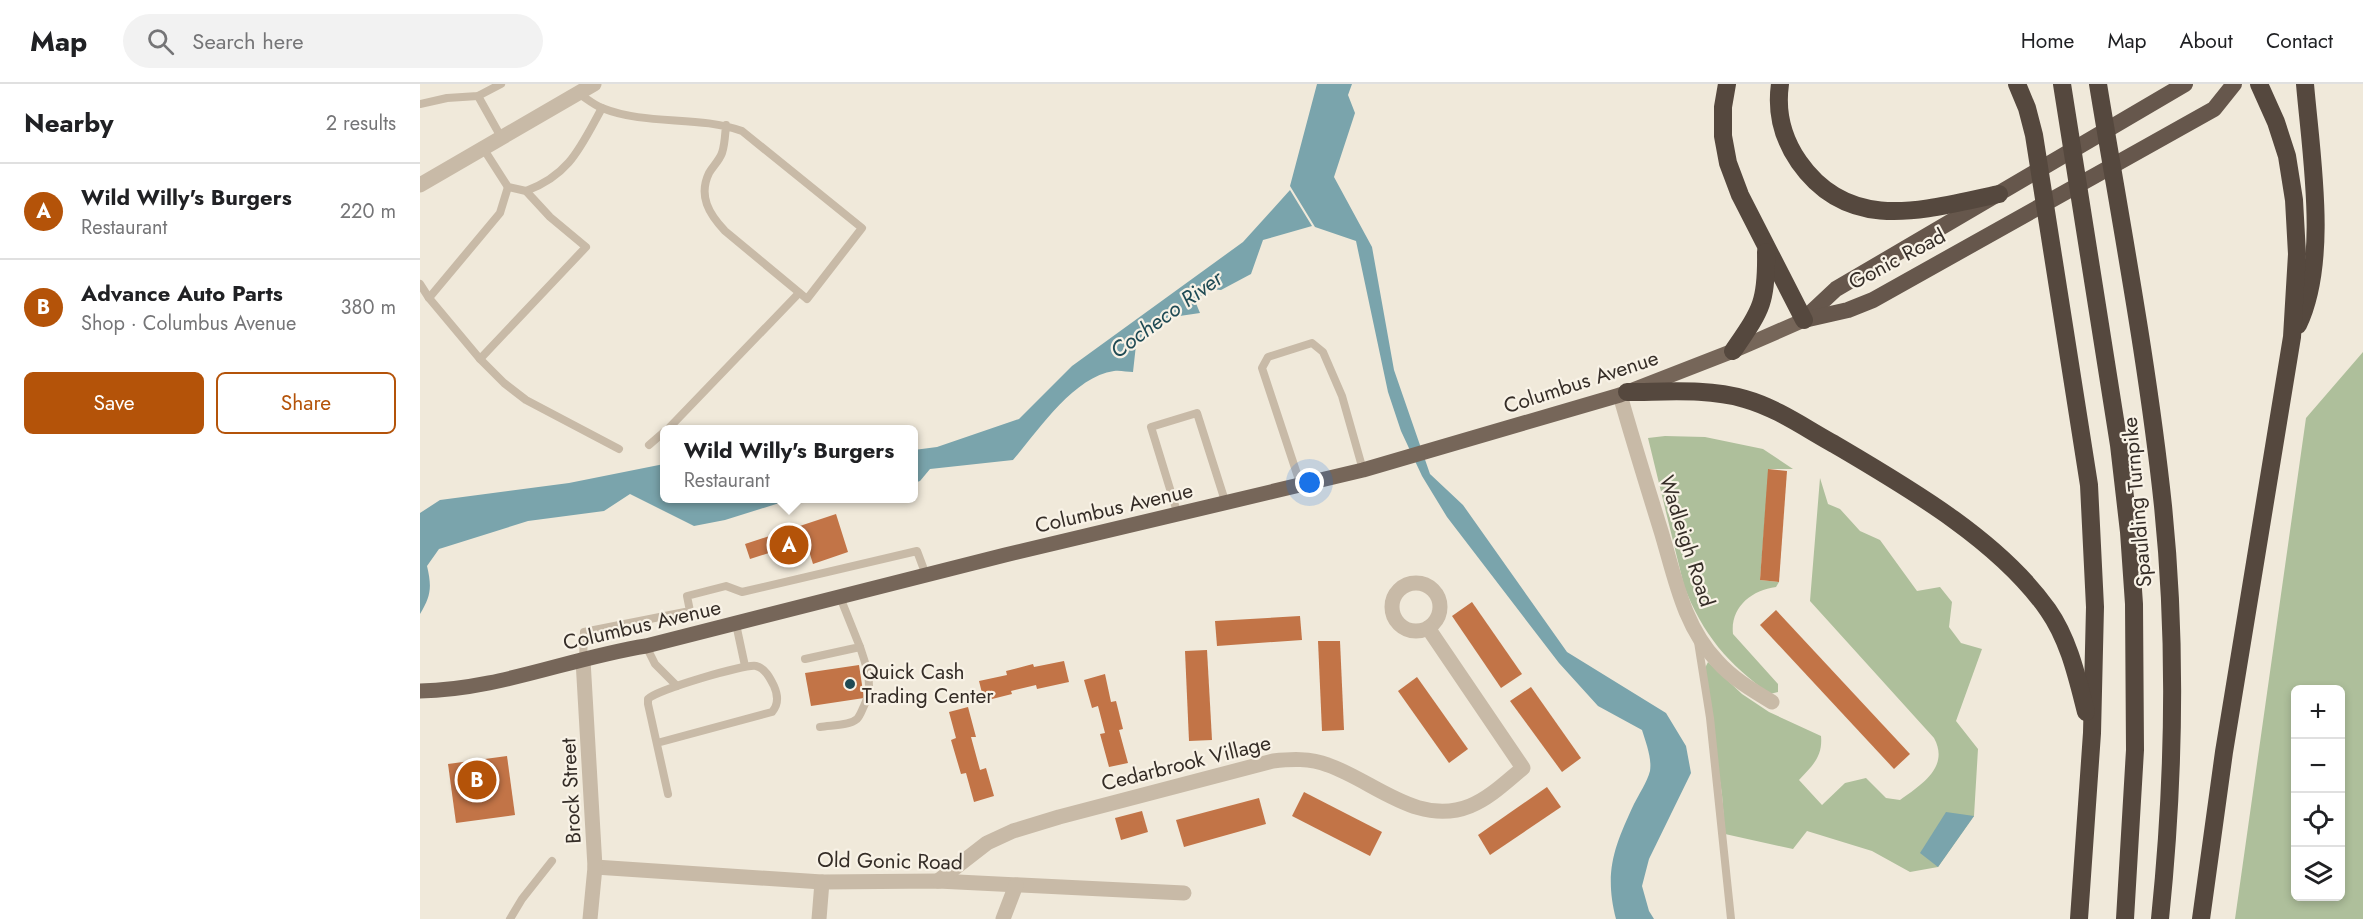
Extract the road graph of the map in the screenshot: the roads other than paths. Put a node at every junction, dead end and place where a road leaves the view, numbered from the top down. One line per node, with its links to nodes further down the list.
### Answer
1 (501, 84): 13 (lane)
2 (594, 84): 12 (street)
3 (1727, 84): 23 (highway)
4 (1780, 84): 22 (highway)
5 (2017, 84): 54 (highway)
6 (2062, 84): 69 (highway, Spaulding Turnpike)
7 (2185, 84): 22 (highway, Gonic Road)
8 (2234, 84): 27 (highway, Gonic Road)
9 (2259, 84): 28 (highway)
10 (2305, 84): 28 (highway)
11 (2099, 91): 70 (highway, Spaulding Turnpike)
12 (578, 93): 15 (lane); 17 (street)
13 (478, 96): 14 (lane); 17 (lane)
14 (420, 104)
15 (602, 108): 16 (lane); 21 (lane)
16 (726, 125): 25 (lane); 25 (lane)
17 (501, 137): 18 (street)
18 (483, 148): 19 (street); 20 (lane)
19 (420, 185)
20 (508, 187): 21 (lane); 26 (lane)
21 (526, 191): 30 (lane)
22 (1999, 194): 27 (highway, Gonic Road)
23 (1766, 248): 27 (highway); 29 (highway)
24 (420, 284): 26 (lane)
25 (799, 292): 32 (lane)
26 (429, 298): 30 (lane)
27 (1804, 320): 29 (main road, Columbus Avenue)
28 (2292, 338): 71 (highway)
29 (1733, 351): 31 (main road, Columbus Avenue)
30 (480, 359): 35 (lane)
31 (1623, 393): 36 (main road, Columbus Avenue); 44 (street, Wadleigh Road); 54 (highway)
32 (672, 425)
33 (660, 436): 34 (lane)
34 (649, 445)
35 (618, 449)
36 (1363, 470): 37 (main road, Columbus Avenue); 37 (lane)
37 (1301, 486): 38 (main road, Columbus Avenue)
38 (1226, 504): 39 (main road, Columbus Avenue); 39 (lane)
39 (1178, 515): 40 (main road, Columbus Avenue)
40 (926, 575): 41 (main road, Columbus Avenue); 48 (lane)
41 (840, 597): 42 (main road, Columbus Avenue); 46 (lane)
42 (736, 624): 45 (main road, Columbus Avenue); 49 (lane)
43 (1428, 628): 59 (street, Cedarbrook Village)
44 (1696, 632): 52 (street, Wadleigh Road); 67 (lane)
45 (646, 646): 48 (main road, Columbus Avenue); 50 (lane)
46 (860, 647): 47 (lane); 53 (lane)
47 (805, 659)
48 (583, 660): 51 (main road, Columbus Avenue); 58 (street, Brock Street)
49 (745, 666): 50 (lane); 55 (lane)
50 (677, 686): 55 (lane)
51 (420, 691)
52 (1772, 702)
53 (820, 727)
54 (2092, 733): 68 (highway)
55 (657, 743): 56 (lane)
56 (668, 794)
57 (552, 861): 63 (lane)
58 (596, 867): 60 (street, Old Gonic Road); 64 (street, Brock Street)
59 (938, 881): 60 (street, Old Gonic Road); 61 (street, Old Gonic Road)
60 (822, 882): 65 (street)
61 (1016, 885): 62 (street, Old Gonic Road); 66 (street)
62 (1184, 893)
63 (510, 919)
64 (590, 919)
65 (819, 919)
66 (1003, 919)
67 (1731, 919)
68 (2079, 919)
69 (2124, 919)
70 (2160, 919)
71 (2201, 919)

